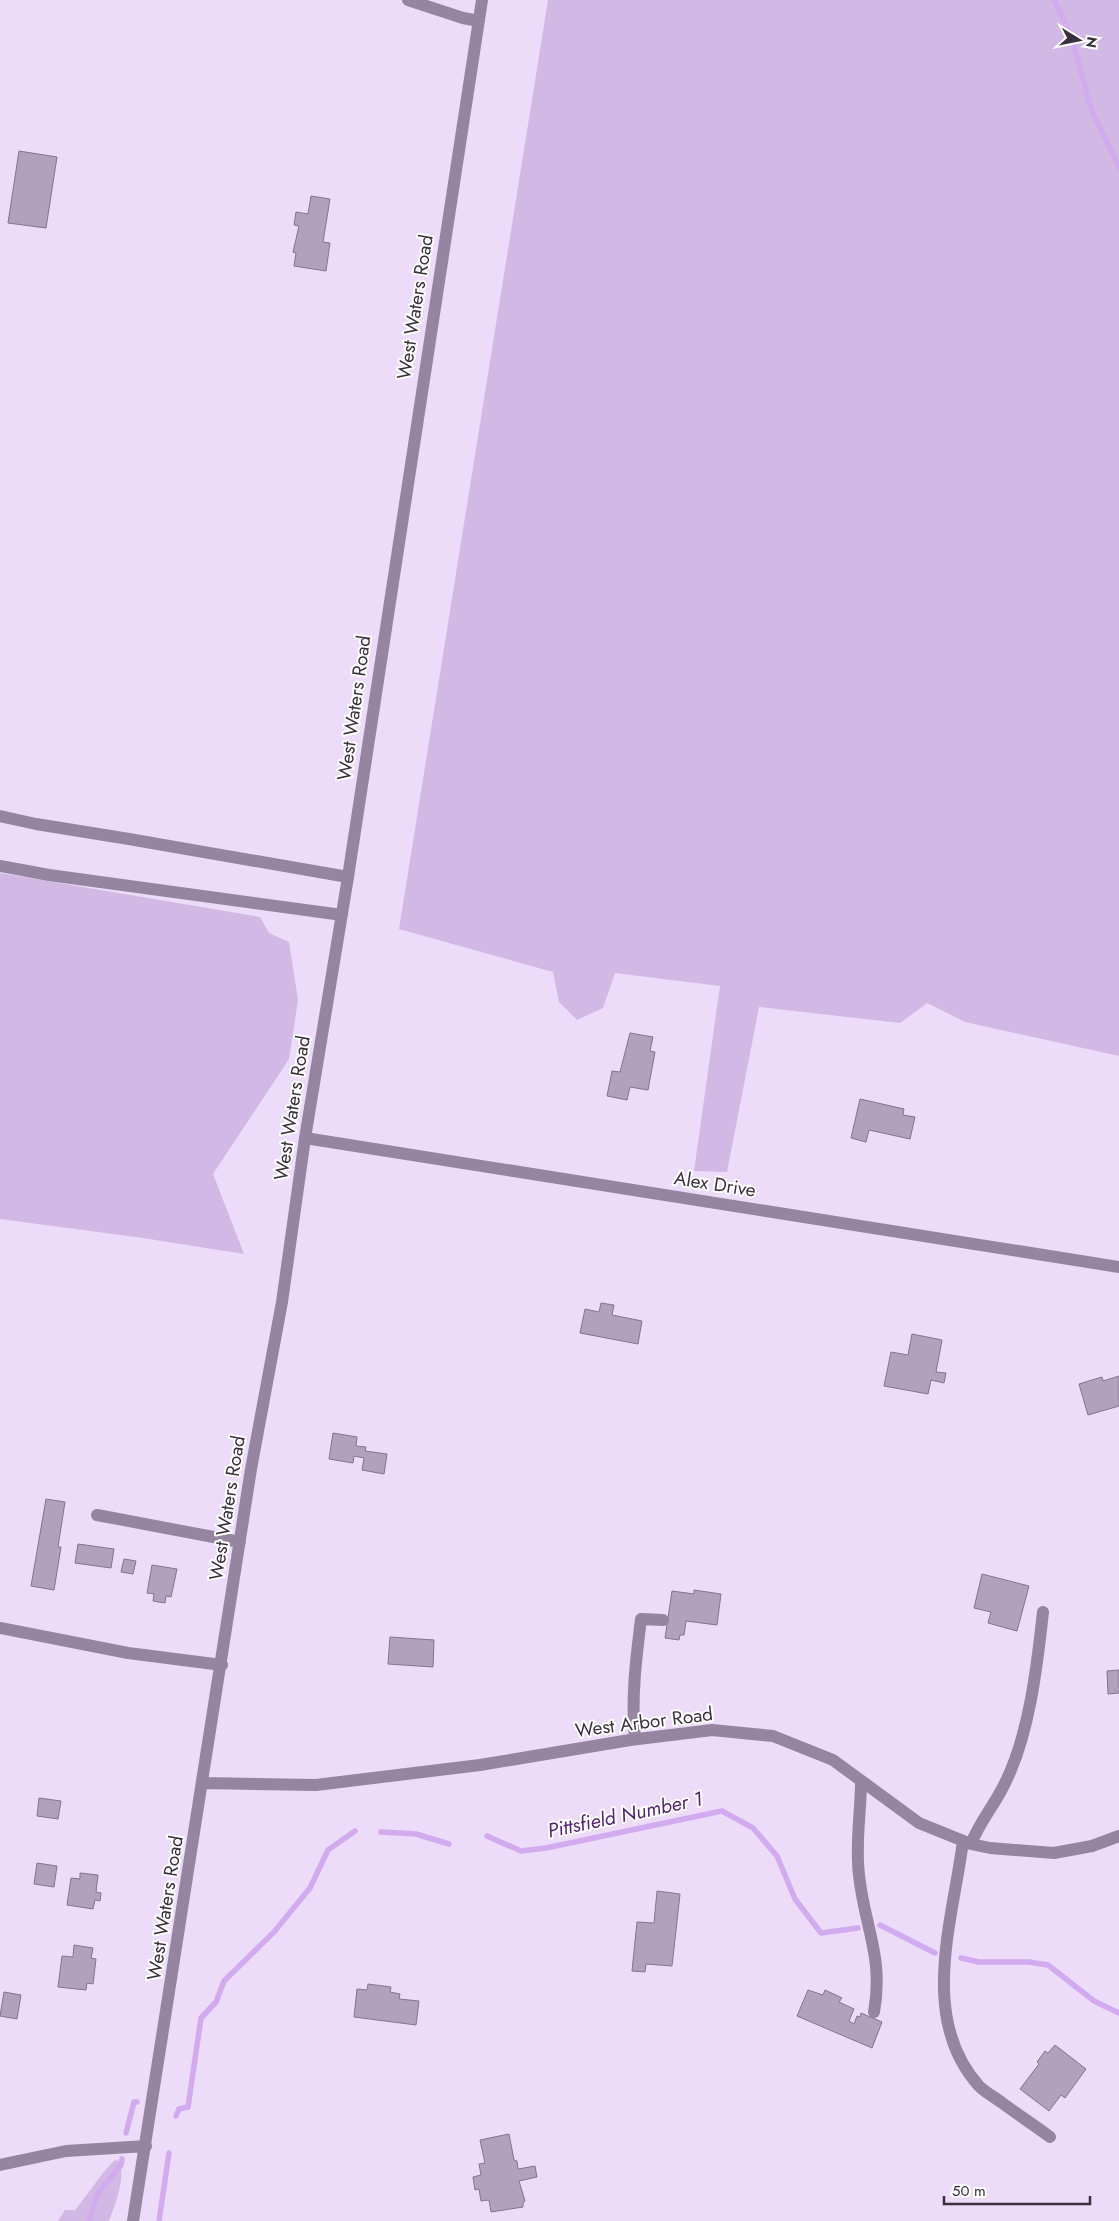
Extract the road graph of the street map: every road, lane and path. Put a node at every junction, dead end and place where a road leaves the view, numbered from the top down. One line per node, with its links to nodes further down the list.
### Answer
1 (408, 0): 3 (street)
2 (482, 0): 3 (street, West Waters Road)
3 (479, 21): 6 (street, West Waters Road)
4 (0, 816): 6 (street)
5 (0, 866): 7 (street)
6 (348, 877): 7 (street, West Waters Road)
7 (342, 915): 8 (street, West Waters Road)
8 (305, 1138): 9 (street, Alex Drive); 11 (street, West Waters Road)
9 (1119, 1267)
10 (96, 1515): 11 (street)
11 (240, 1542): 15 (street, West Waters Road)
12 (1042, 1612): 20 (street)
13 (663, 1620): 16 (street)
14 (0, 1628): 15 (street)
15 (222, 1665): 18 (street, West Waters Road)
16 (635, 1739): 17 (street, West Arbor Road); 18 (street, West Arbor Road)
17 (861, 1782): 20 (street, West Arbor Road); 21 (street)
18 (204, 1783): 23 (street, West Waters Road)
19 (1119, 1836): 20 (street, West Arbor Road)
20 (967, 1842): 22 (street)
21 (874, 2012)
22 (1050, 2137)
23 (146, 2146): 24 (street); 25 (street, West Waters Road)
24 (0, 2165)
25 (133, 2221)

